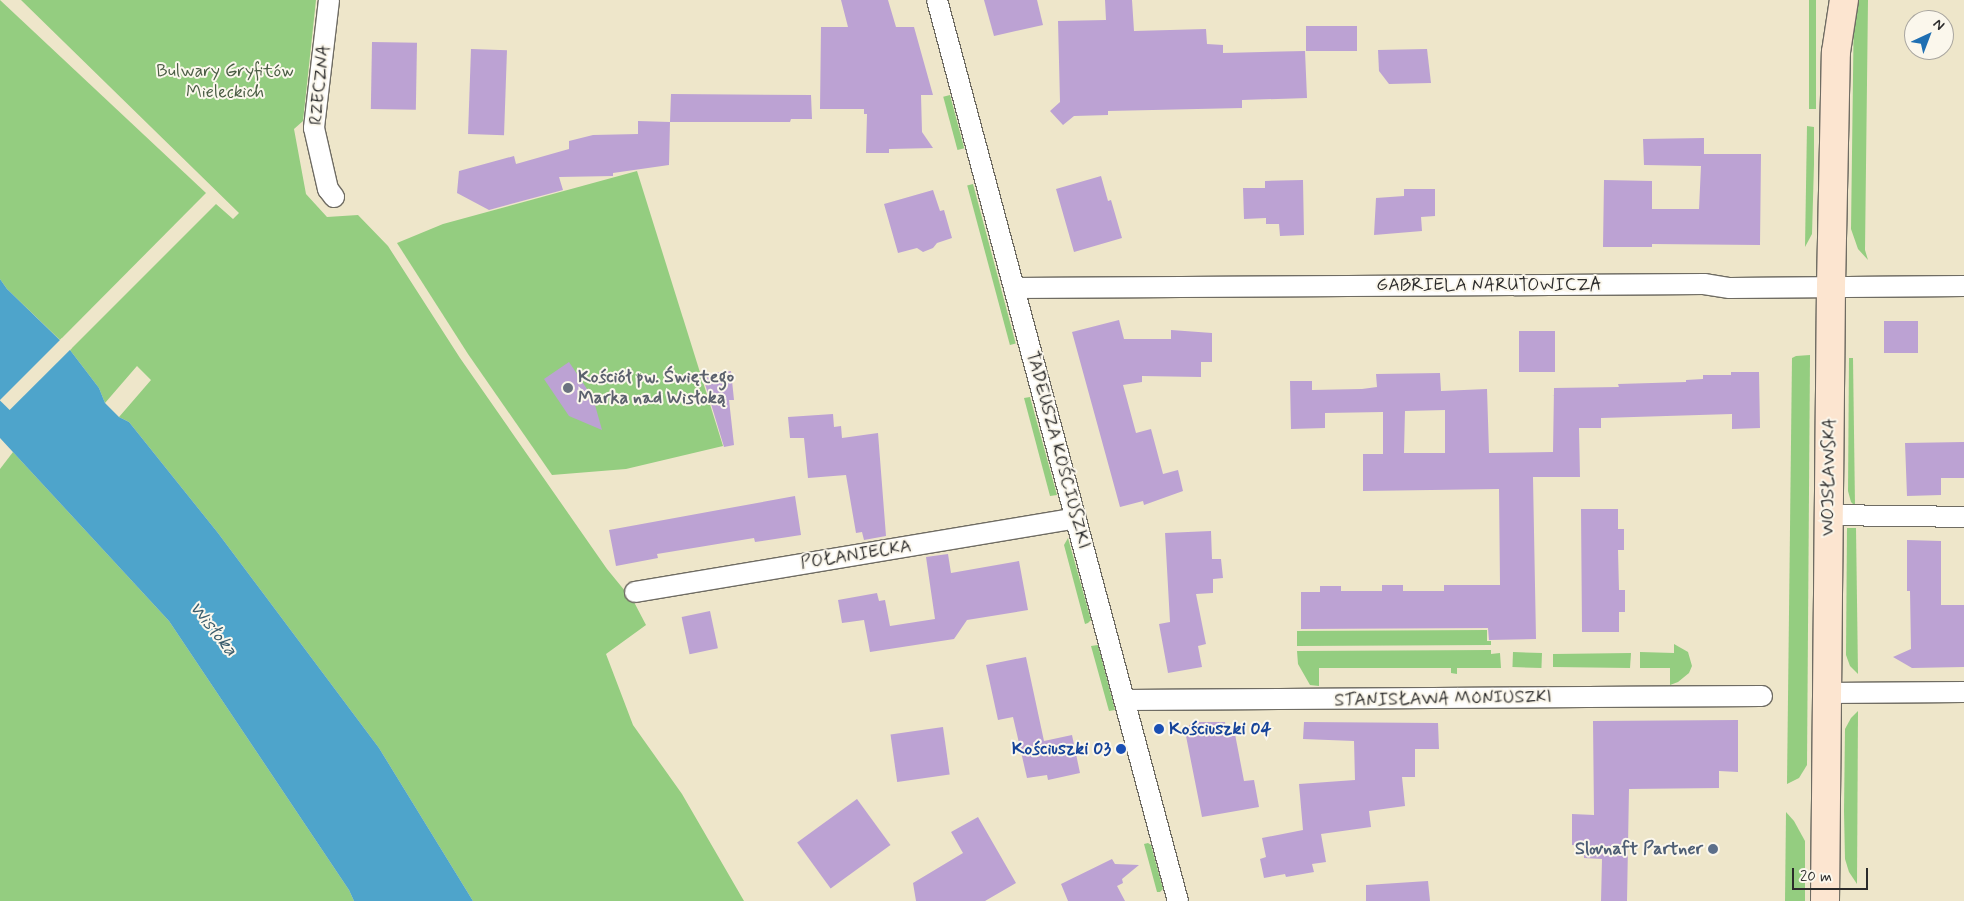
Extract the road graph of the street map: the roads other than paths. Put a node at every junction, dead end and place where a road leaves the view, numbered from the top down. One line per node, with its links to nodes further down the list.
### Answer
1 (330, 0): 6 (street, RZECZNA)
2 (937, 0): 9 (street, TADEUSZA KOŚCIUSZKI)
3 (1826, 0): 5 (street, WOJSŁAWSKA)
4 (1844, 0): 5 (street, WOJSŁAWSKA)
5 (1836, 52): 7 (street, WOJSŁAWSKA)
6 (334, 197)
7 (1831, 286): 8 (street, GABRIELA NARUTOWICZA); 9 (street, GABRIELA NARUTOWICZA); 10 (street, WOJSŁAWSKA)
8 (1964, 286)
9 (1014, 288): 12 (street, TADEUSZA KOŚCIUSZKI)
10 (1828, 515): 11 (street); 15 (street, WOJSŁAWSKA)
11 (1964, 517)
12 (1076, 518): 13 (street, POŁANIECKA); 17 (street, TADEUSZA KOŚCIUSZKI)
13 (635, 592)
14 (1964, 692): 15 (street)
15 (1827, 693): 19 (street, WOJSŁAWSKA)
16 (1762, 696): 17 (street, STANISŁAWA MONIUSZKI)
17 (1125, 700): 18 (street, TADEUSZA KOŚCIUSZKI)
18 (1178, 901)
19 (1825, 901)

